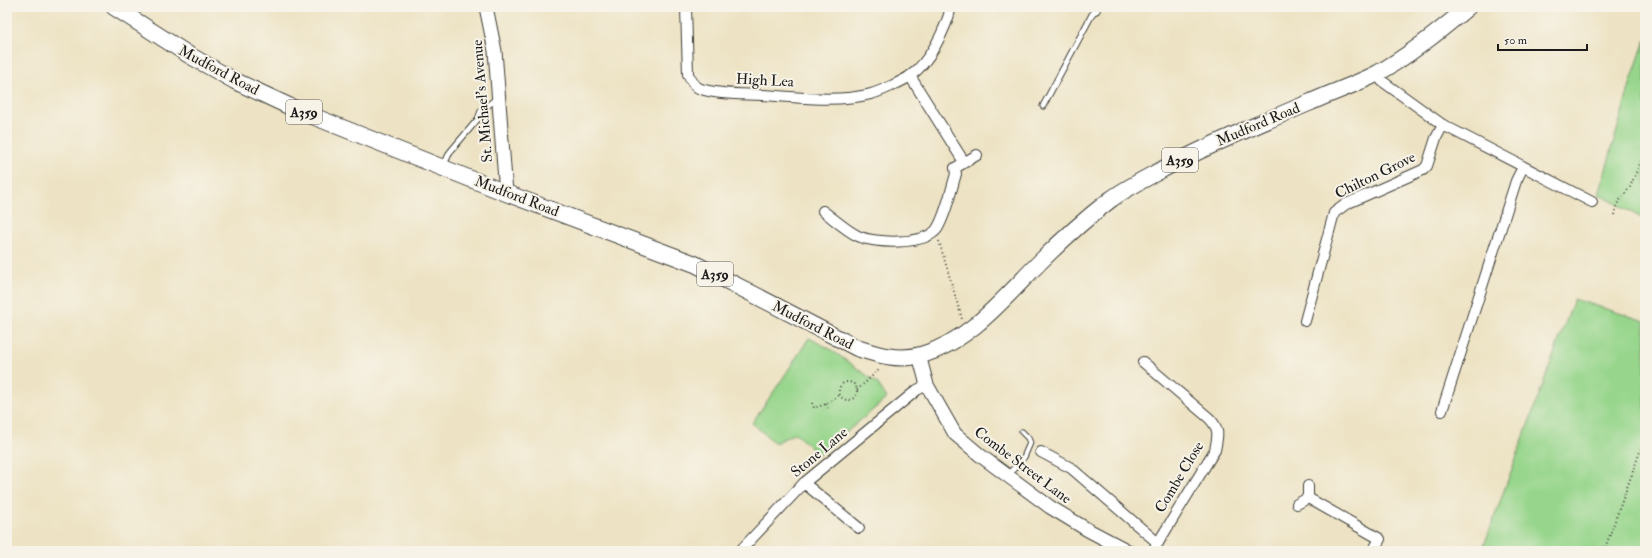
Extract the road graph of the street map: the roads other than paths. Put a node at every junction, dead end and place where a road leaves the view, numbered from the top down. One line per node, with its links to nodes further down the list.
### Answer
1 (114, 7): 15 (main road, Mudford Road / A359)
2 (486, 7): 9 (street, St. Michael's Avenue)
3 (686, 7): 8 (street, High Lea)
4 (951, 7): 8 (street, High Lea)
5 (1468, 7): 7 (main road, Mudford Road / A359)
6 (1095, 8): 10 (lane)
7 (1377, 73): 11 (street); 20 (main road, Mudford Road / A359)
8 (910, 76): 13 (street)
9 (498, 97): 15 (lane); 16 (street, St. Michael's Avenue)
10 (1044, 106)
11 (1443, 126): 14 (street); 19 (street, Chilton Grove)
12 (977, 155): 13 (street)
13 (964, 162): 18 (street)
14 (1522, 167): 17 (street); 23 (street)
15 (443, 168): 16 (main road, Mudford Road / A359)
16 (506, 193): 20 (main road, Mudford Road / A359)
17 (1592, 202)
18 (823, 212)
19 (1305, 321)
20 (919, 355): 22 (street, Combe Street Lane)
21 (1143, 362): 32 (street, Combe Close)
22 (927, 385): 26 (street, Combe Street Lane); 27 (street, Stone Lane)
23 (1442, 411)
24 (1022, 432): 26 (lane)
25 (1041, 452): 32 (street, Combe Close)
26 (1008, 475): 34 (street, Combe Street Lane)
27 (804, 483): 31 (street); 33 (street, Stone Lane)
28 (1308, 486): 29 (street)
29 (1308, 498): 30 (street); 35 (street)
30 (1298, 504)
31 (859, 528)
32 (1155, 547)
33 (740, 551)
34 (1128, 551)
35 (1373, 551)

